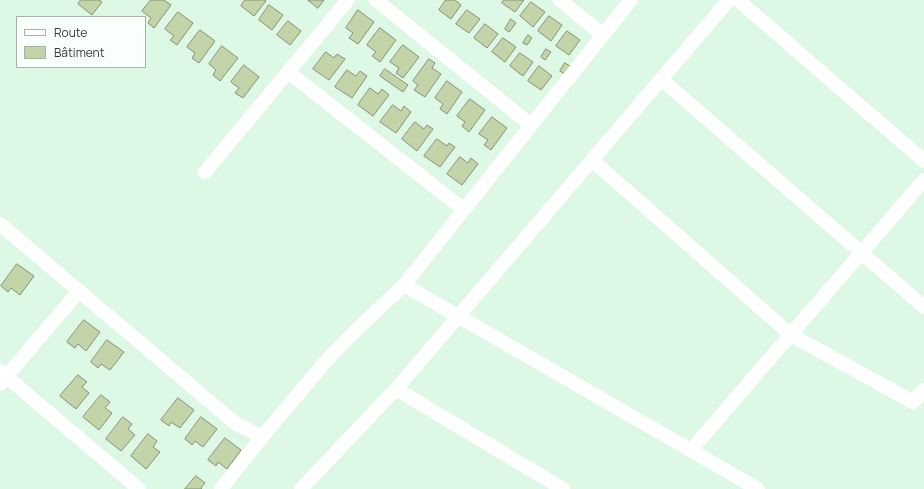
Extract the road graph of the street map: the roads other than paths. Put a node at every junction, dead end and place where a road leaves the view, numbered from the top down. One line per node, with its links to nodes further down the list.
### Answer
1 (348, 0): 8 (street)
2 (376, 0): 10 (street)
3 (560, 0): 7 (street)
4 (631, 0): 7 (street)
5 (729, 0): 9 (street)
6 (738, 0): 12 (street)
7 (603, 35): 10 (street)
8 (288, 72): 13 (street); 15 (street)
9 (661, 79): 11 (street); 17 (street)
10 (531, 125): 15 (street)
11 (592, 160): 21 (street); 22 (street)
12 (924, 161)
13 (205, 172)
14 (924, 180): 17 (street)
15 (463, 209): 18 (street)
16 (0, 224): 19 (street)
17 (861, 253): 20 (street); 22 (street)
18 (404, 285): 21 (street); 26 (street)
19 (79, 291): 23 (street); 26 (street)
20 (924, 307)
21 (458, 317): 24 (street); 27 (street)
22 (791, 335): 25 (street); 27 (street)
23 (2, 377): 28 (street)
24 (396, 389): 30 (street); 31 (street)
25 (924, 390)
26 (262, 437): 29 (street)
27 (691, 450): 32 (street)
28 (139, 489)
29 (221, 489)
30 (301, 489)
31 (563, 489)
32 (758, 489)

